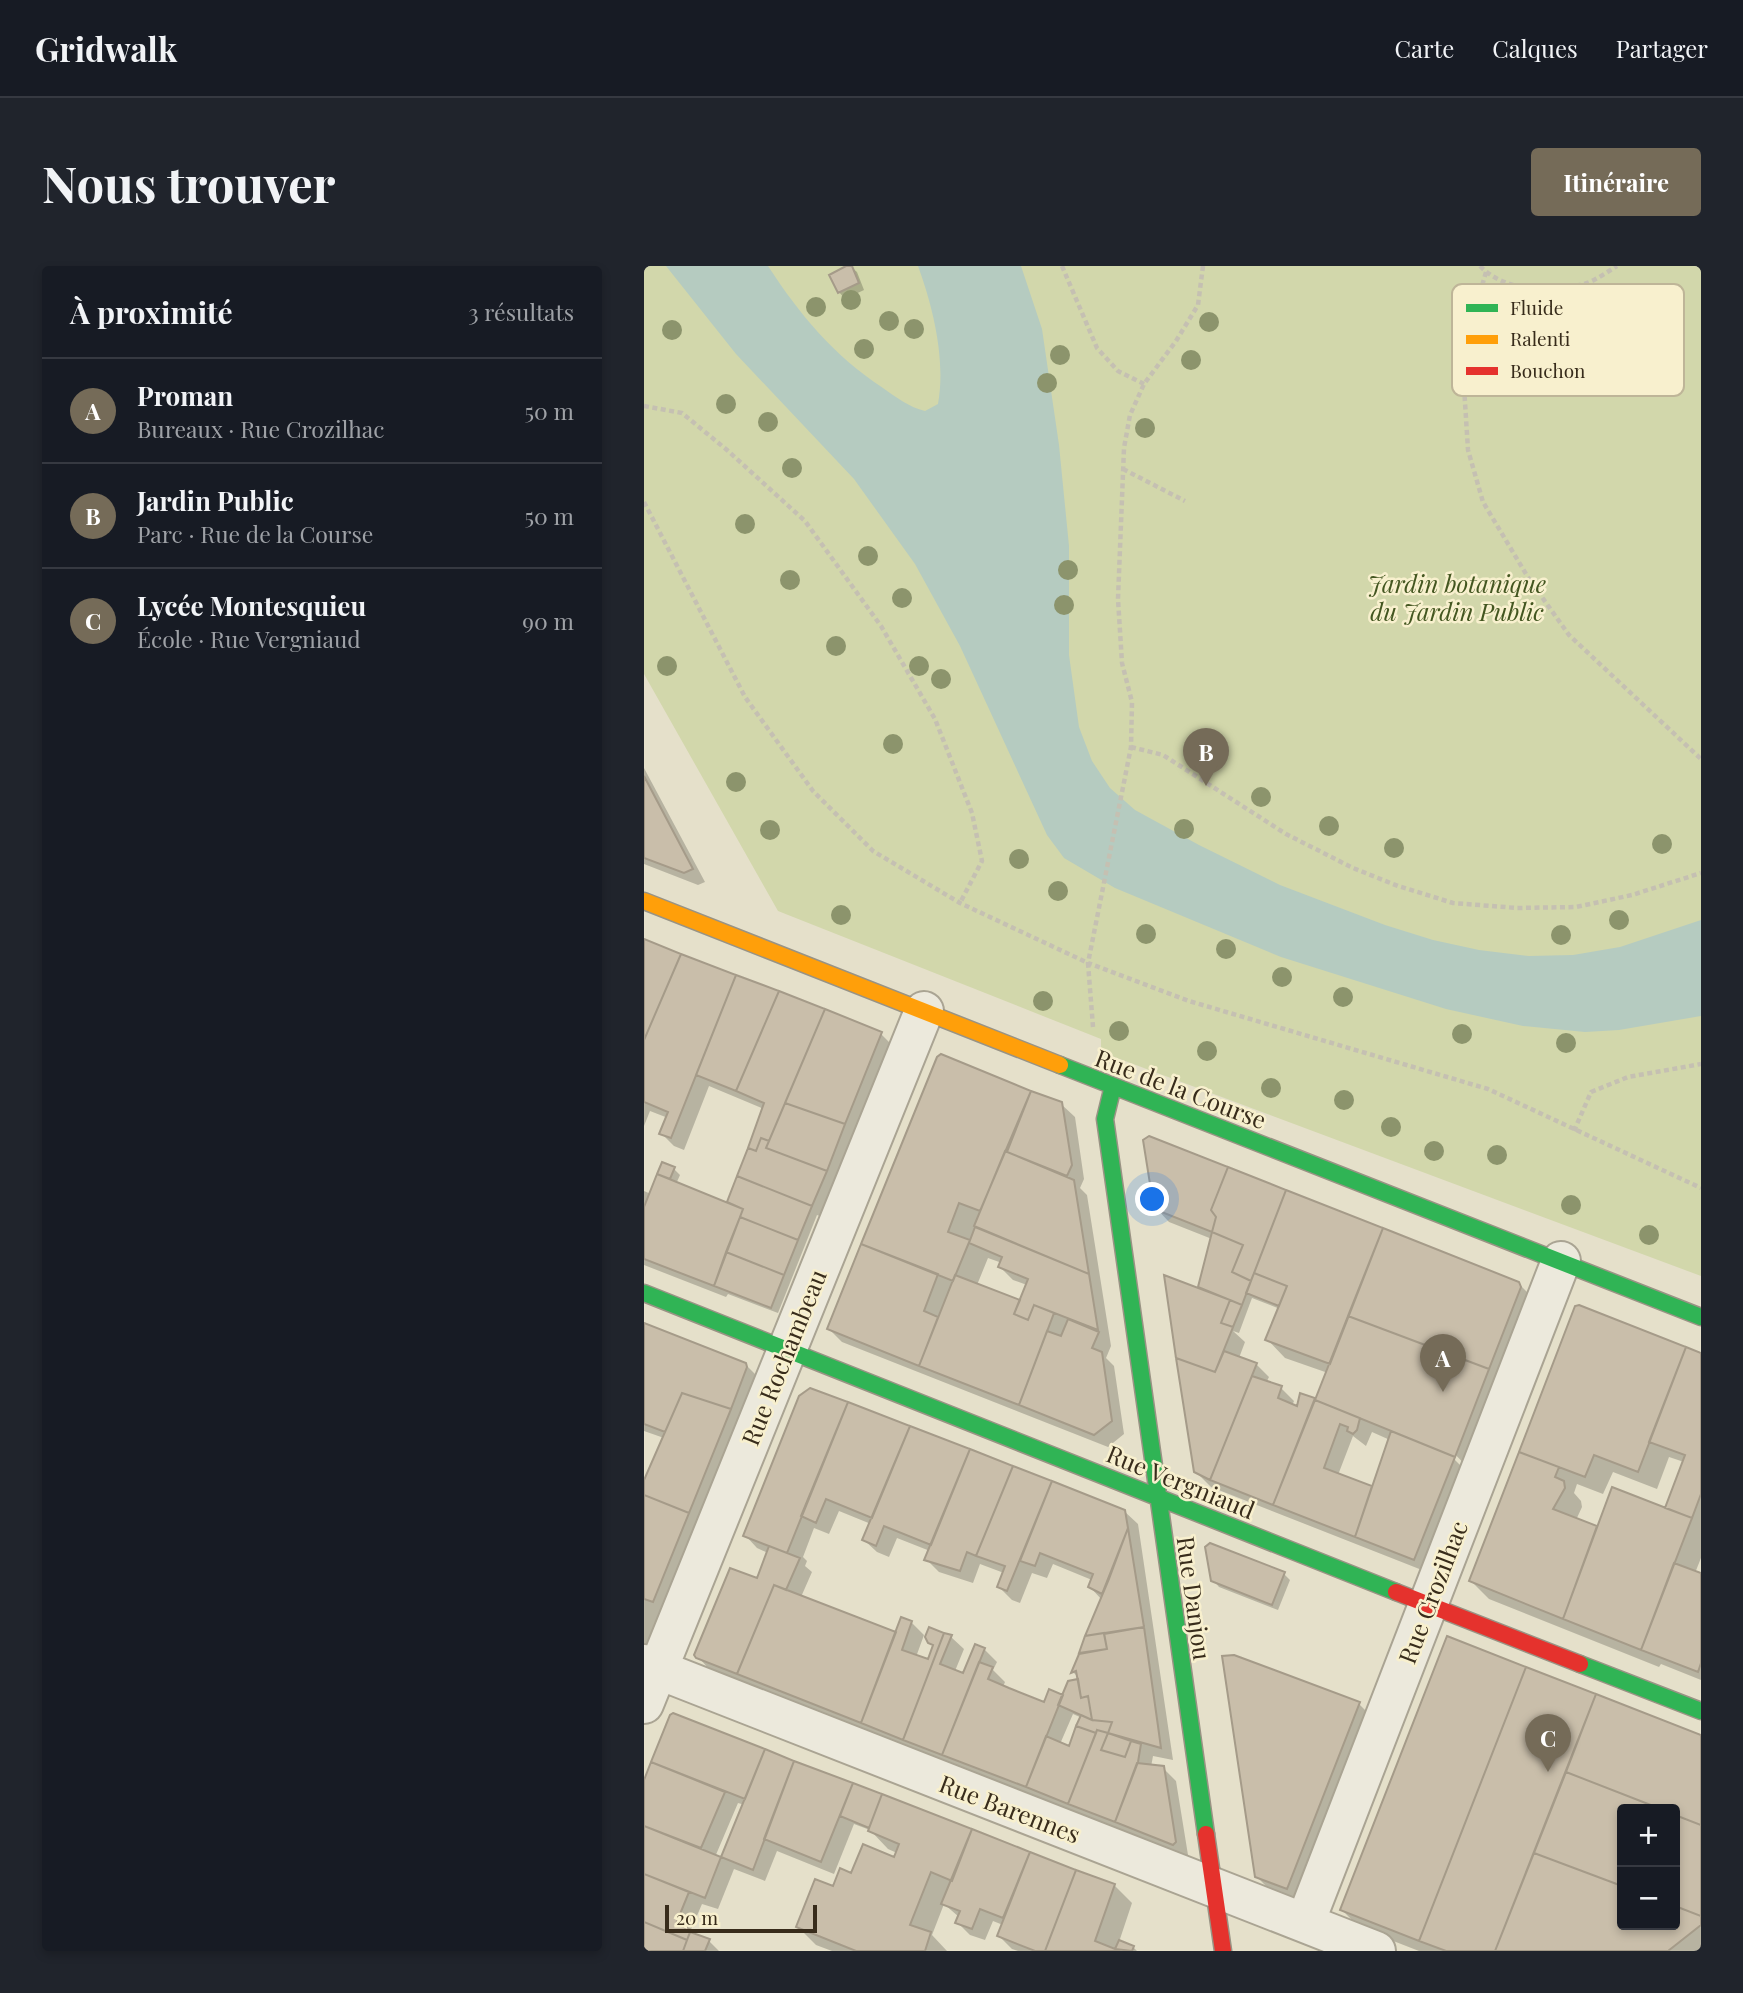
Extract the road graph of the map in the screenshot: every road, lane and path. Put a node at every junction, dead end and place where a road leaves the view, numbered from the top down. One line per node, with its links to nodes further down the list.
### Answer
1 (1062, 266): 9 (path)
2 (1480, 266): 5 (path)
3 (1617, 266): 8 (path)
4 (1206, 267): 9 (path)
5 (1486, 272): 6 (path); 7 (path)
6 (1483, 284)
7 (1510, 284)
8 (1585, 284)
9 (1144, 384): 12 (path)
10 (1465, 396): 16 (path)
11 (644, 406): 19 (path)
12 (1123, 469): 13 (path); 15 (path)
13 (1185, 501)
14 (644, 502): 19 (path)
15 (1131, 747): 17 (path); 20 (path)
16 (1701, 759)
17 (1701, 873)
18 (644, 901): 21 (street, Rue de la Course)
19 (960, 903): 20 (path)
20 (1088, 963): 22 (path); 25 (path)
21 (924, 1011): 24 (street, Rue de la Course); 30 (street, Rue Rochambeau)
22 (1094, 1037)
23 (1701, 1065): 25 (path)
24 (1112, 1086): 27 (street, Rue de la Course); 31 (street, Rue Danjou)
25 (1574, 1131): 26 (path)
26 (1701, 1188)
27 (1562, 1261): 29 (street, Rue de la Course); 32 (street, Rue Crozilhac)
28 (644, 1293): 30 (street, Rue Vergniaud)
29 (1701, 1317)
30 (787, 1349): 31 (street, Rue Vergniaud); 33 (street, Rue Rochambeau)
31 (1158, 1497): 32 (street, Rue Vergniaud); 36 (street, Rue Danjou)
32 (1428, 1604): 35 (street, Rue Vergniaud); 37 (street, Rue Crozilhac)
33 (651, 1667): 34 (street, Rue Rochambeau); 36 (street, Rue Barennes)
34 (644, 1704)
35 (1701, 1711)
36 (1214, 1888): 37 (street, Rue Barennes); 38 (street, Rue Danjou)
37 (1304, 1923): 39 (street, Rue Barennes)
38 (1223, 1951)
39 (1376, 1951)

